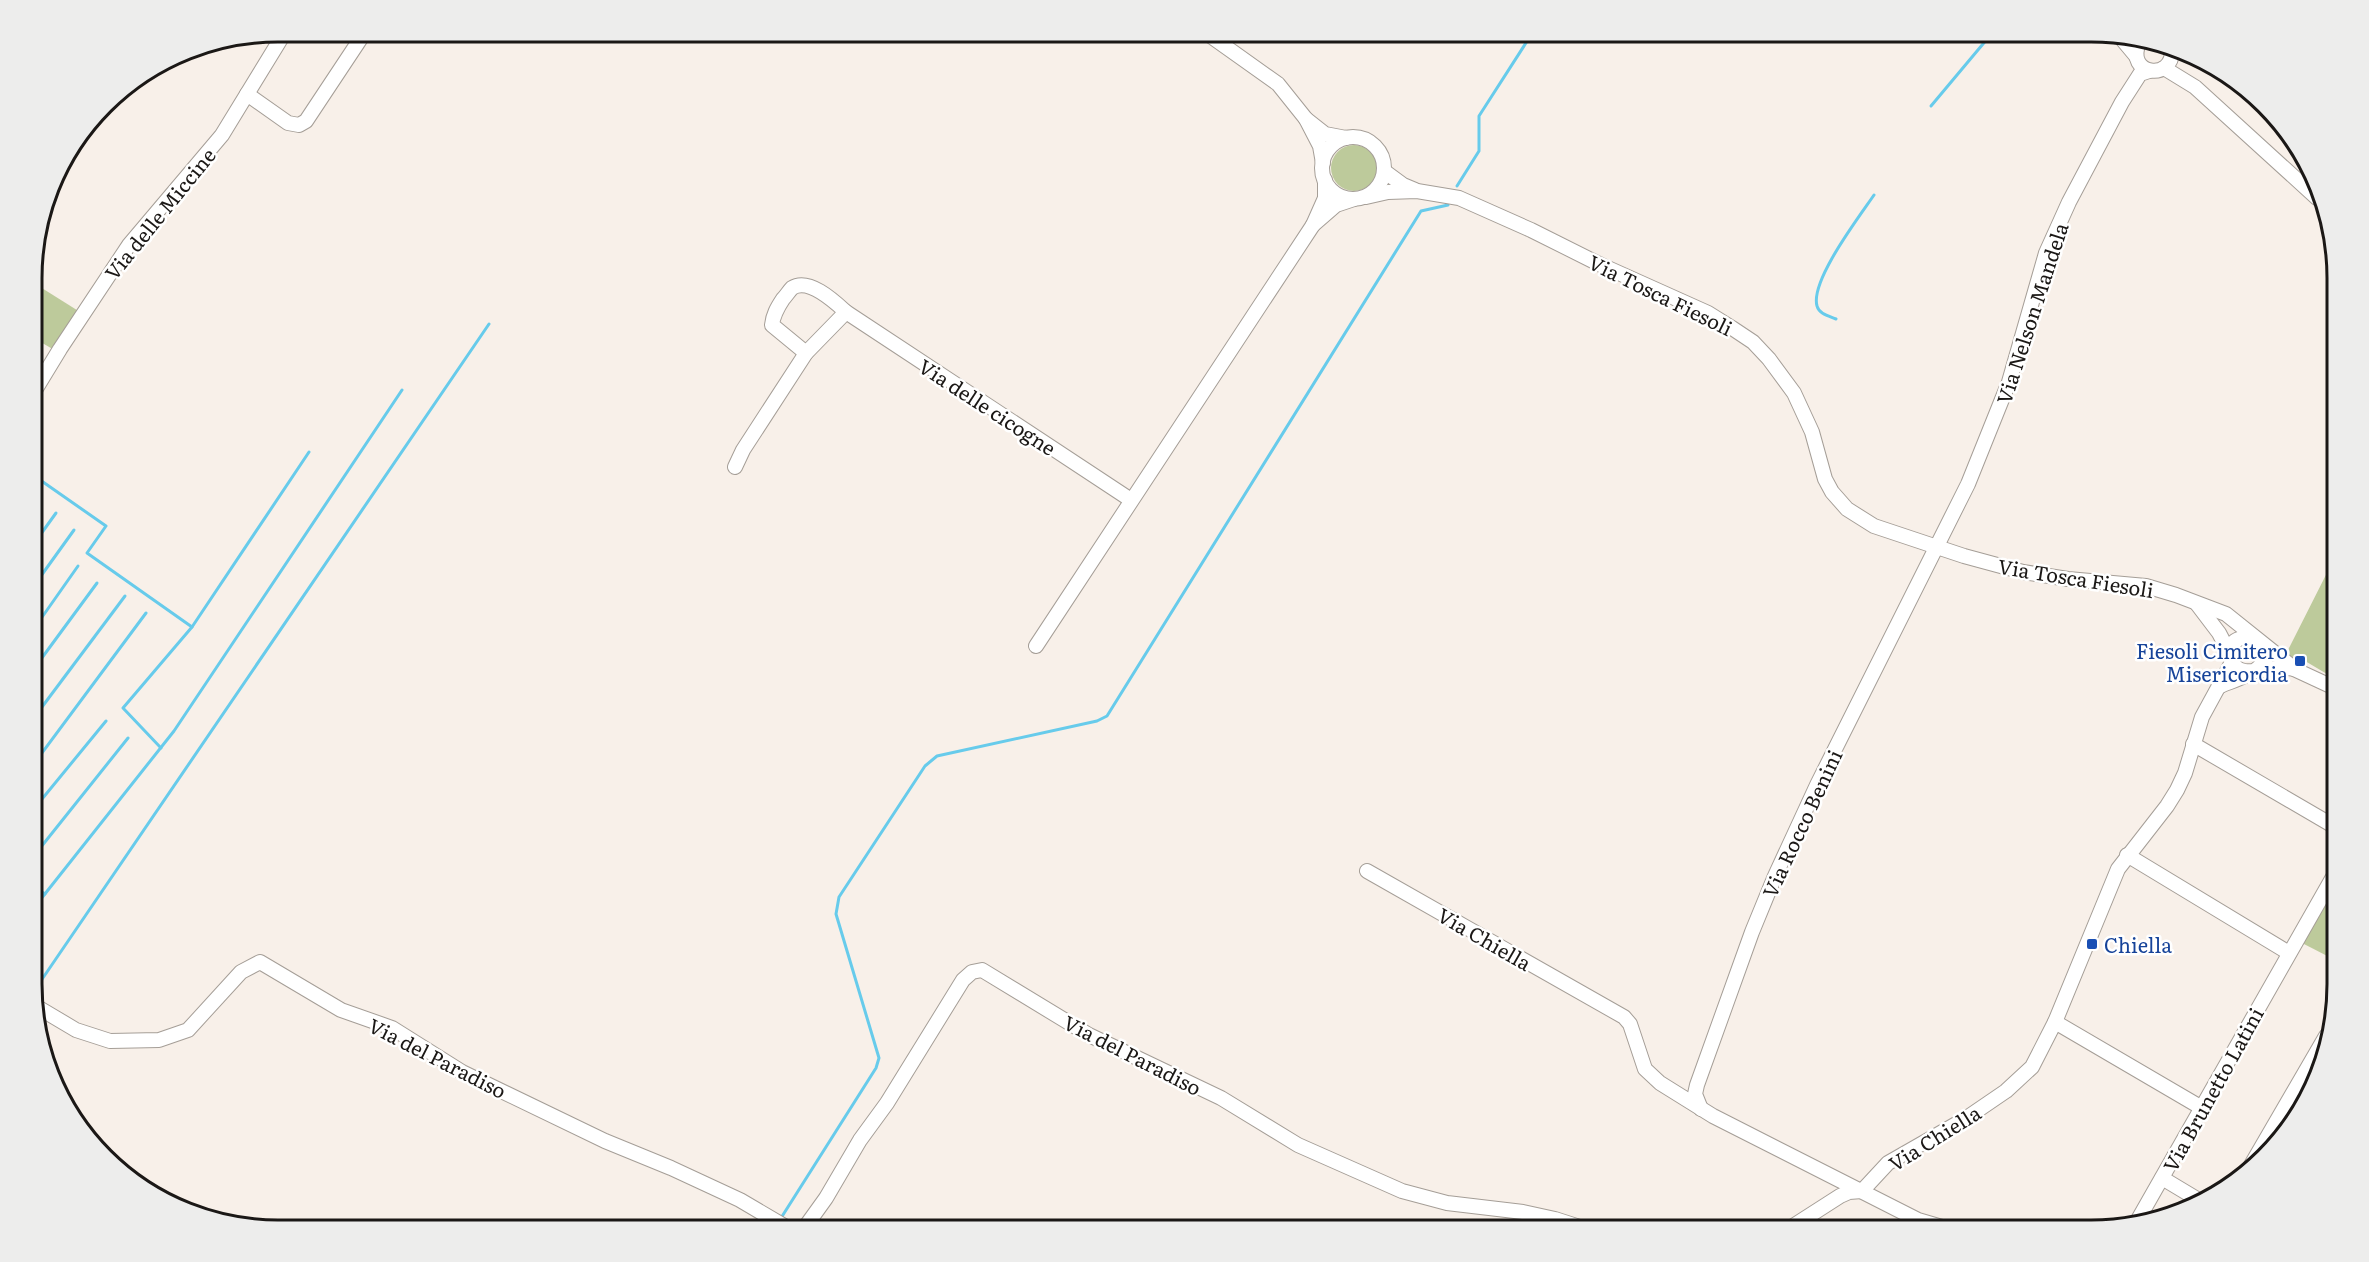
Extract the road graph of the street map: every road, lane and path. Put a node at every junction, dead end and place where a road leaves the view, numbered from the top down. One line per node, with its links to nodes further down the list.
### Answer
1 (279, 42): 7 (street, Via delle Miccine)
2 (357, 42): 7 (street)
3 (1219, 42): 8 (street)
4 (2128, 45): 5 (street)
5 (2141, 58): 6 (street); 22 (street, Via Nelson Mandela)
6 (2171, 59): 14 (street)
7 (248, 94): 19 (street, Via delle Miccine)
8 (1306, 119): 9 (street); 10 (street)
9 (1346, 138): 10 (street); 11 (street)
10 (1323, 163): 12 (street)
11 (1384, 171): 13 (street, Via Tosca Fiesoli); 15 (street)
12 (1325, 180): 15 (street); 16 (street)
13 (1417, 191): 15 (street, Via Tosca Fiesoli); 22 (street, Via Tosca Fiesoli)
14 (2311, 192)
15 (1360, 198): 16 (street)
16 (1313, 225): 21 (street)
17 (846, 312): 18 (street); 18 (street, Via delle cicogne); 21 (street, Via delle cicogne)
18 (806, 353): 20 (street)
19 (42, 379)
20 (735, 467)
21 (1131, 500): 25 (street)
22 (1936, 547): 23 (street, Via Tosca Fiesoli); 41 (street, Via Rocco Benini)
23 (2195, 602): 24 (street, Via Tosca Fiesoli); 26 (street)
24 (2260, 641): 26 (street); 27 (street, Via Tosca Fiesoli); 28 (street)
25 (1036, 646)
26 (2231, 658): 28 (street); 30 (street, Via Chiella)
27 (2295, 669): 28 (street, Via Tosca Fiesoli); 29 (street, Via Tosca Fiesoli)
28 (2249, 672): 30 (street)
29 (2327, 684)
30 (2220, 686): 31 (street, Via Chiella)
31 (2193, 744): 32 (street); 33 (street, Via Chiella)
32 (2327, 822)
33 (2127, 855): 36 (street); 38 (street, Via Chiella)
34 (1367, 871): 41 (street, Via Chiella)
35 (2327, 887): 36 (street, Via Brunetto Latini)
36 (2289, 952): 40 (street, Via Brunetto Latini)
37 (44, 1011): 47 (street, Via del Paradiso)
38 (2055, 1022): 40 (street); 44 (street, Via Chiella)
39 (2317, 1050): 42 (street)
40 (2202, 1108): 43 (street, Via Brunetto Latini)
41 (1701, 1109): 44 (street, Via Chiella)
42 (2261, 1148)
43 (2162, 1178): 45 (street); 46 (street, Via Brunetto Latini)
44 (1862, 1191): 50 (street); 51 (street)
45 (2194, 1197)
46 (2141, 1214)
47 (775, 1220)
48 (810, 1220): 49 (street, Via del Paradiso)
49 (1554, 1220)
50 (1802, 1220)
51 (1918, 1220)

